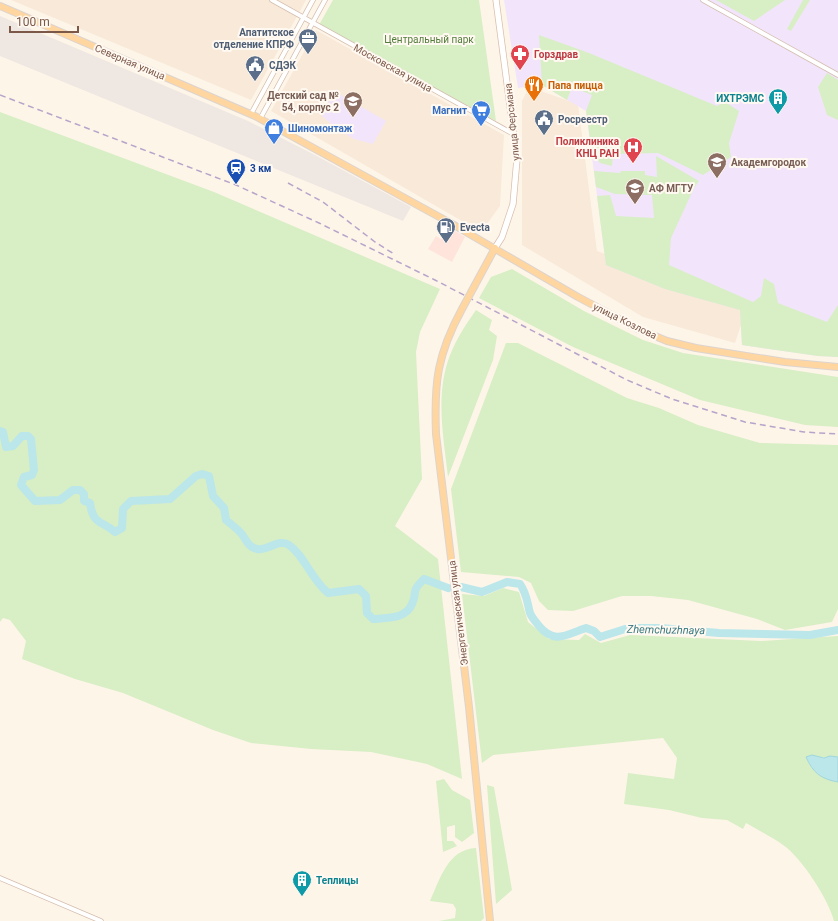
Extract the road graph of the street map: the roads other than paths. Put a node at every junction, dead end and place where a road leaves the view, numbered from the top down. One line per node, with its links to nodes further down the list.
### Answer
1 (272, 0): 7 (street, Московская улица)
2 (313, 0): 7 (street)
3 (325, 0): 8 (street)
4 (496, 0): 12 (street, улица Ферсмана)
5 (702, 0): 9 (street)
6 (0, 6): 10 (main road, Северная улица)
7 (303, 19): 8 (street, Московская улица); 10 (street)
8 (312, 24): 11 (street); 12 (street, Московская улица)
9 (838, 75)
10 (251, 114): 11 (main road, Северная улица)
11 (260, 119): 13 (main road)
12 (515, 136): 13 (street, улица Ферсмана)
13 (496, 248): 14 (main road, улица Ферсмана); 15 (main road, улица Козлова)
14 (475, 284): 18 (main road, Энергетическая улица, bridge)
15 (838, 367)
16 (0, 878): 17 (street)
17 (101, 921)
18 (490, 921)

